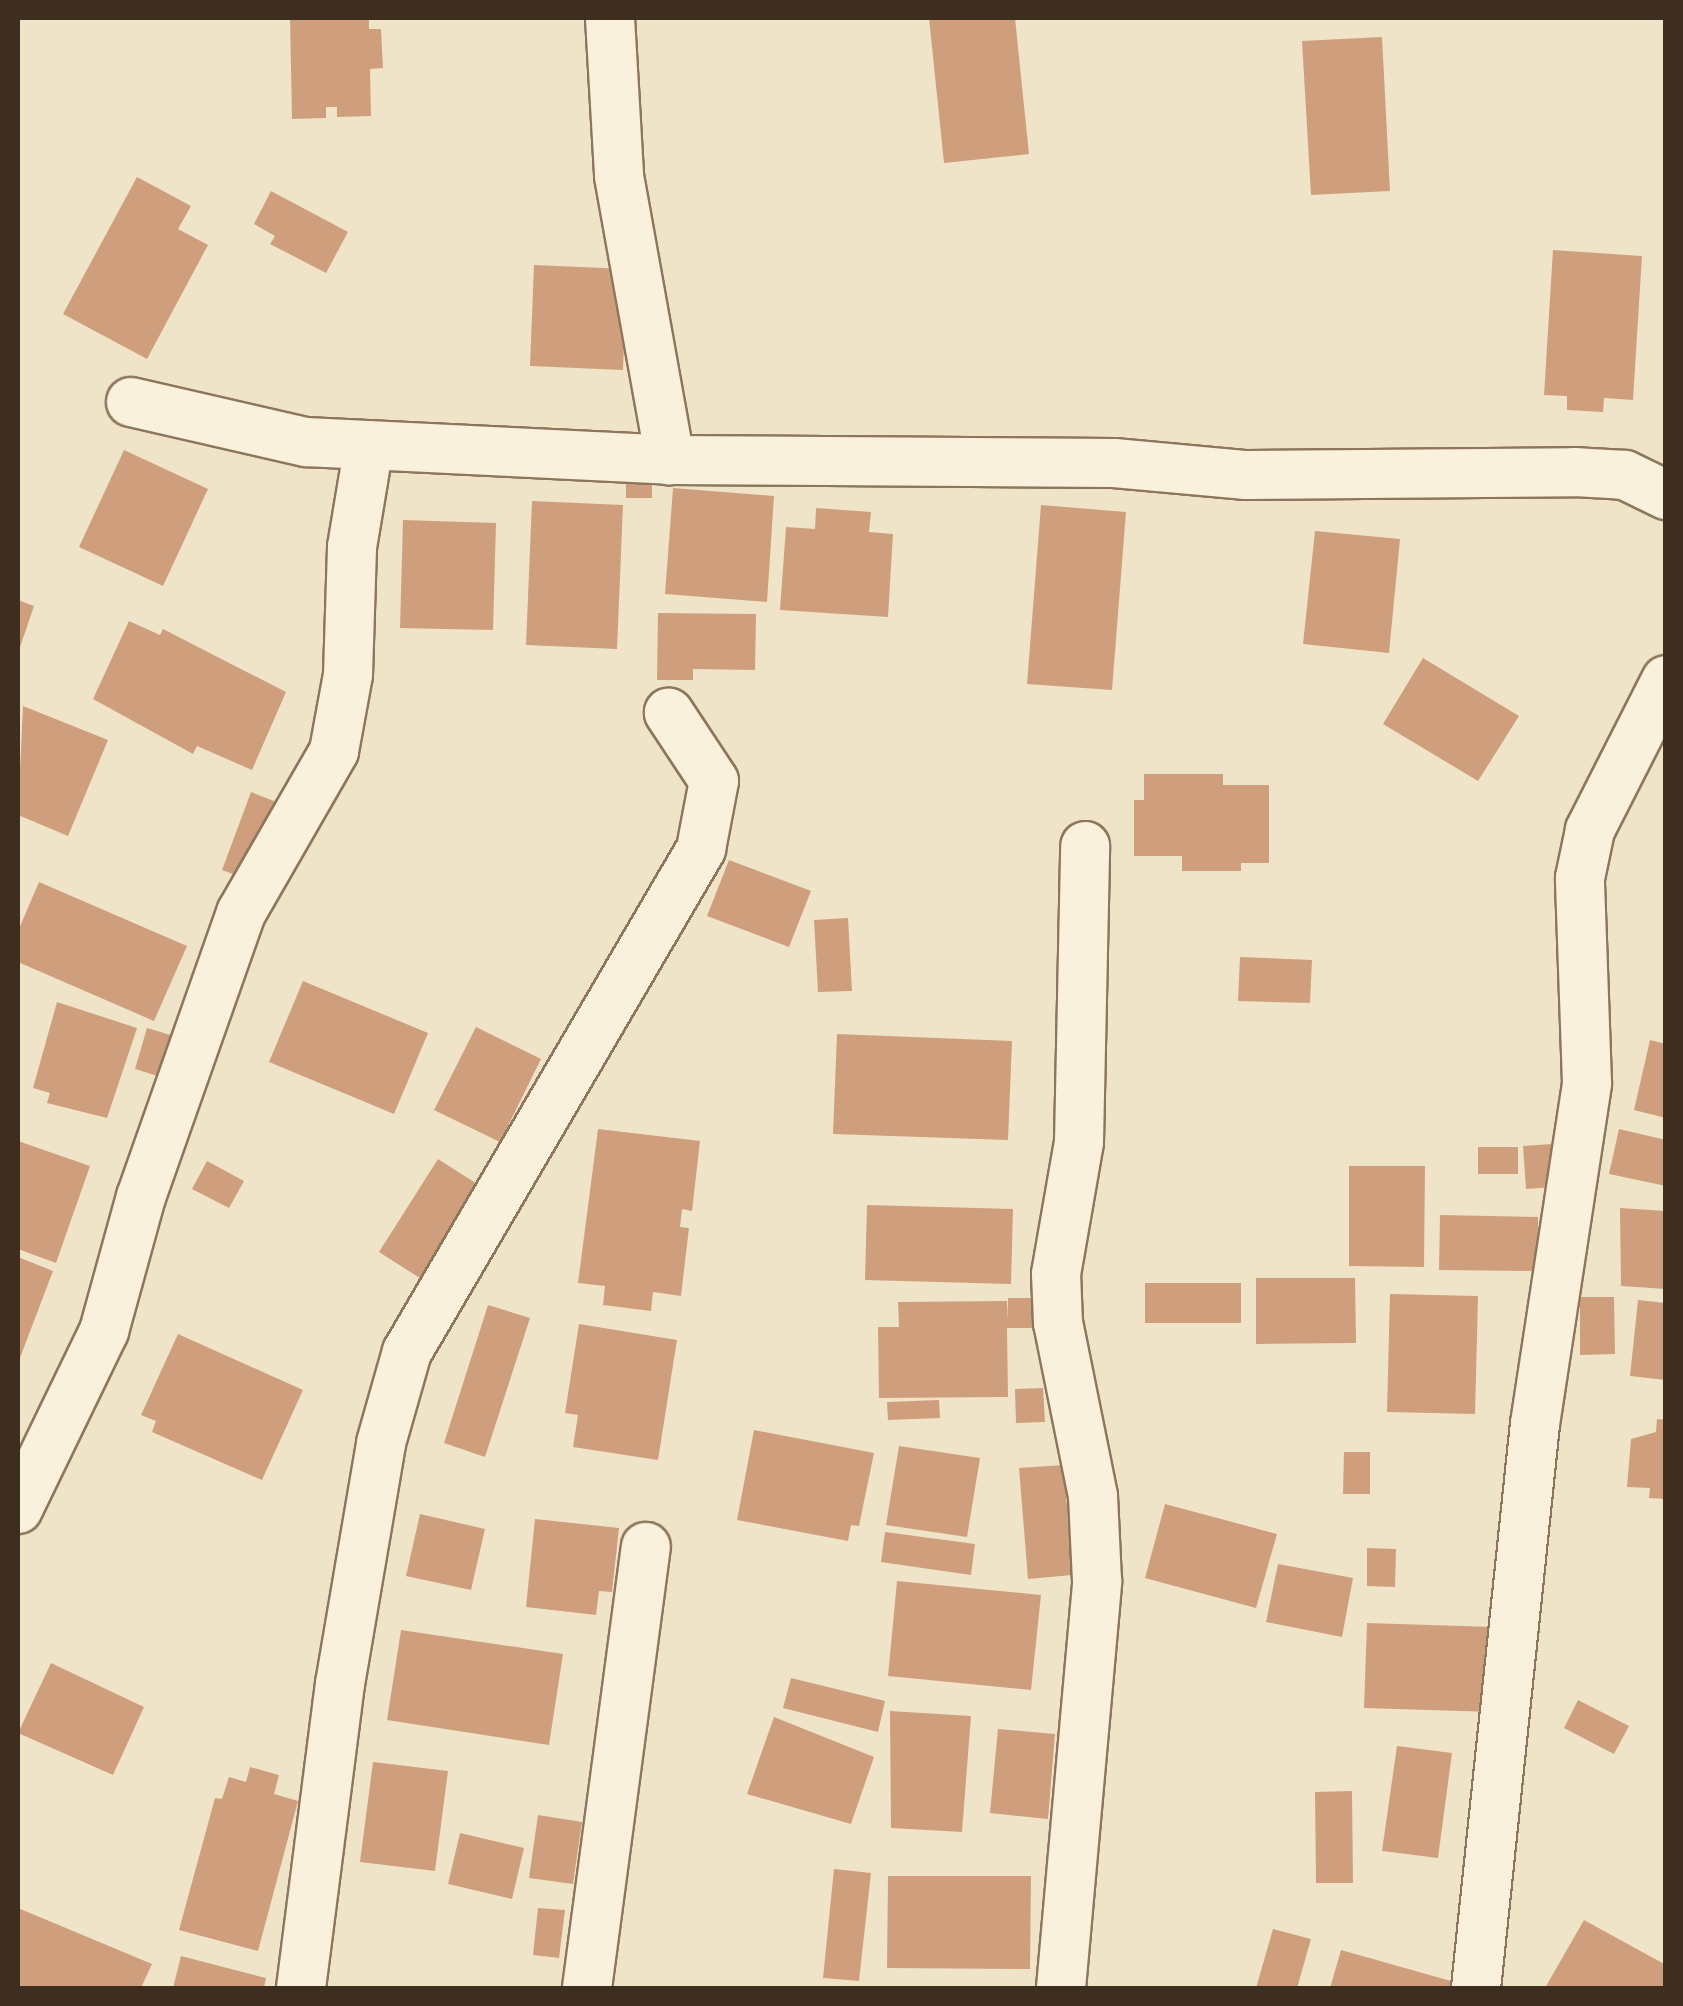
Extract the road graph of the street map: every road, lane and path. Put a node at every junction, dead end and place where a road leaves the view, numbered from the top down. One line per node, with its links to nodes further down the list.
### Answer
1 (610, 18): 4 (street)
2 (131, 402): 3 (street)
3 (369, 444): 4 (street); 9 (street)
4 (670, 460): 5 (street)
5 (1666, 496)
6 (1666, 680): 14 (street)
7 (669, 713): 11 (street)
8 (1085, 846): 13 (street)
9 (18, 1509)
10 (646, 1547): 12 (street)
11 (301, 1988)
12 (587, 1988)
13 (1061, 1988)
14 (1476, 1988)

